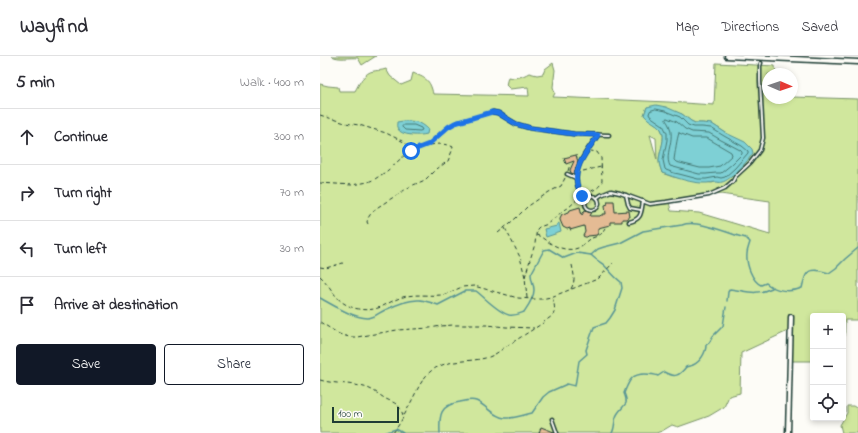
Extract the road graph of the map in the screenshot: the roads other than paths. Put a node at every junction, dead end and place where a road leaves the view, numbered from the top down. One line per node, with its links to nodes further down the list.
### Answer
1 (727, 56): 2 (street)
2 (763, 57): 3 (street); 4 (street)
3 (858, 62)
4 (761, 63): 13 (lane)
5 (492, 112): 6 (lane)
6 (598, 135): 7 (lane); 9 (lane)
7 (609, 135)
8 (567, 174): 9 (lane)
9 (576, 178): 11 (lane)
10 (626, 195): 12 (lane); 13 (lane); 14 (lane)
11 (582, 196)
12 (596, 198): 12 (lane)
13 (643, 201): 14 (lane)
14 (642, 210): 15 (lane)
15 (629, 222)
16 (791, 317): 19 (street)
17 (552, 419): 18 (lane)
18 (558, 433)
19 (788, 433)

